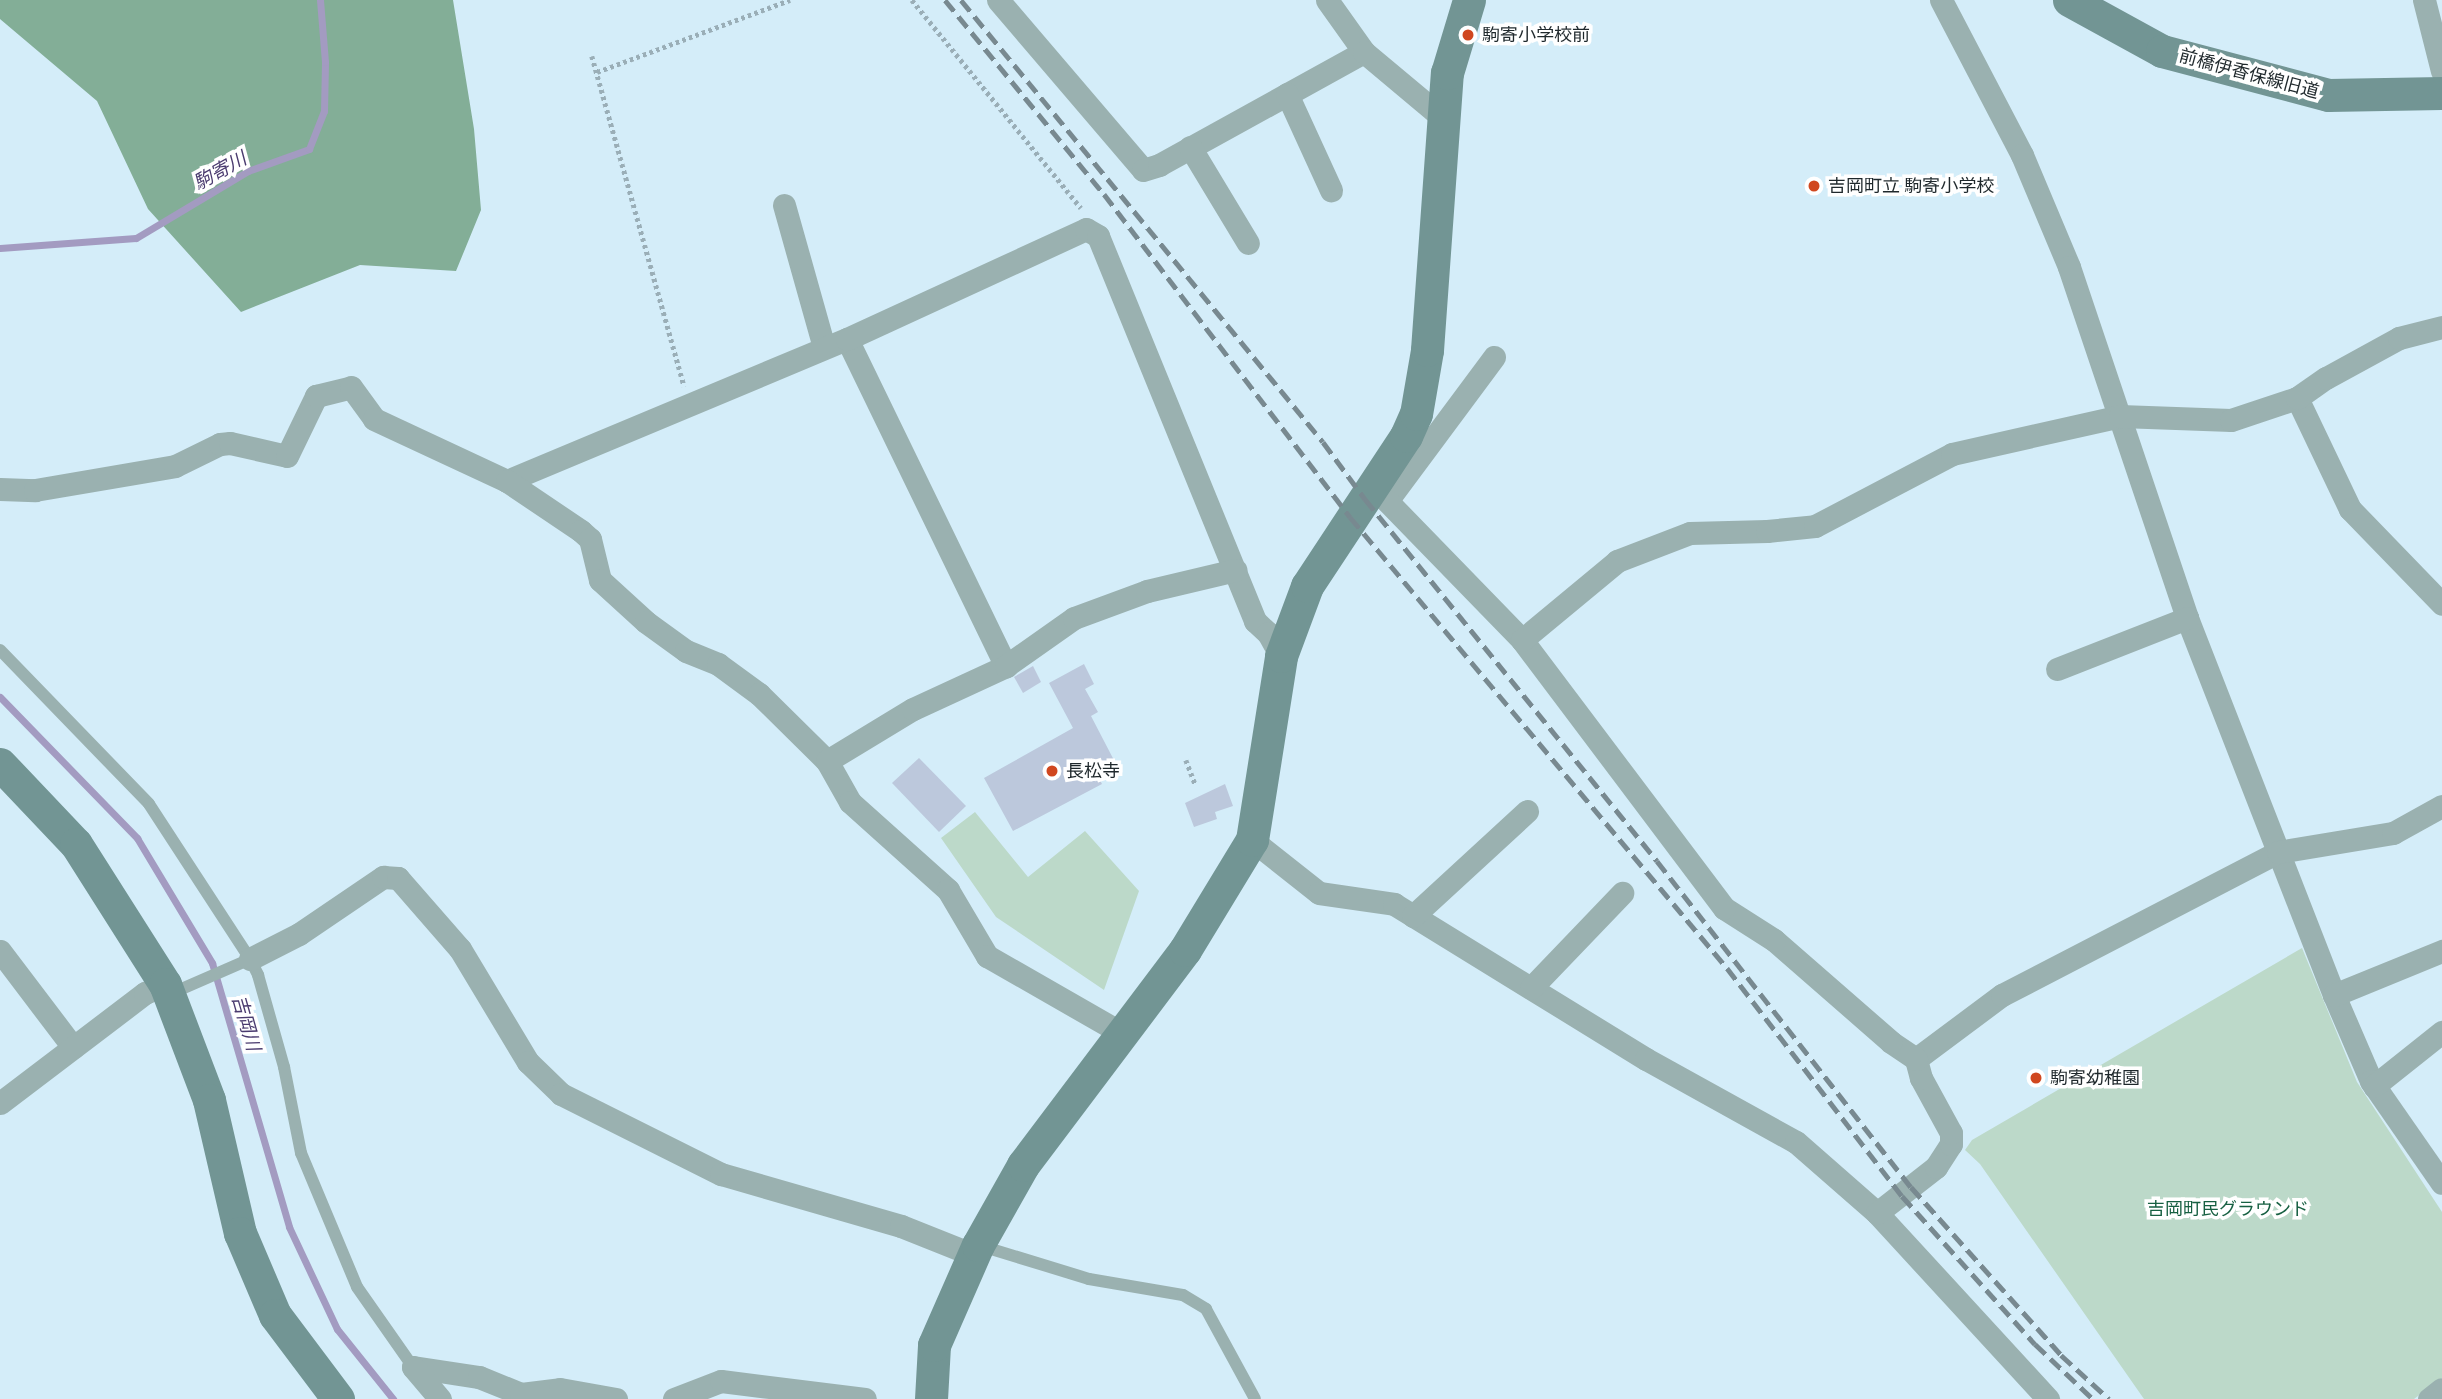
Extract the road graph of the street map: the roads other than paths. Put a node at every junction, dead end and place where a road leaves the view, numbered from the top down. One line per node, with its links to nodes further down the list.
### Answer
1 (998, 0): 12 (street)
2 (1327, 0): 7 (street)
3 (1469, 0): 11 (street)
4 (1941, 0): 21 (street)
5 (2069, 0): 9 (street, 前橋伊香保線旧道)
6 (2424, 0): 8 (street)
7 (1363, 52): 10 (street); 11 (street)
8 (2442, 71)
9 (2442, 93)
10 (1287, 94): 12 (street); 13 (street)
11 (1443, 118): 22 (street)
12 (1190, 147): 15 (street)
13 (1331, 190)
14 (784, 205): 18 (street)
15 (1248, 243)
16 (2442, 327): 20 (street)
17 (847, 339): 18 (street); 25 (street); 31 (street)
18 (824, 347): 23 (street)
19 (1494, 357): 22 (street)
20 (2297, 398): 21 (street); 26 (street)
21 (2120, 416): 27 (street); 28 (street)
22 (1427, 423): 28 (street); 30 (street)
23 (507, 481): 24 (street); 33 (street)
24 (0, 489)
25 (1236, 570): 30 (street); 31 (street)
26 (2437, 595)
27 (2187, 618): 32 (street); 38 (street)
28 (1522, 640): 50 (street)
29 (0, 650): 43 (lane)
30 (1281, 656): 37 (street)
31 (1006, 666): 33 (street)
32 (2057, 669)
33 (827, 761): 48 (street)
34 (0, 764): 44 (street)
35 (2442, 806): 38 (street)
36 (1527, 811): 40 (street)
37 (1252, 840): 40 (street); 48 (street)
38 (2278, 852): 46 (street); 50 (street)
39 (1622, 893): 45 (street)
40 (1413, 916): 45 (street)
41 (0, 951): 49 (street)
42 (2442, 951): 46 (street)
43 (244, 961): 44 (lane); 55 (street); 56 (lane)
44 (175, 988): 49 (street); 58 (street)
45 (1531, 988): 54 (street)
46 (2334, 995): 51 (street)
47 (2442, 1032): 51 (street)
48 (1123, 1034): 55 (street)
49 (73, 1047): 52 (street)
50 (1916, 1059): 54 (street)
51 (2374, 1086): 53 (street)
52 (3, 1093)
53 (2442, 1183)
54 (1877, 1213): 65 (street)
55 (976, 1250): 63 (street); 64 (lane)
56 (413, 1367): 59 (street); 60 (street)
57 (2442, 1389): 66 (street)
58 (338, 1399)
59 (440, 1399)
60 (617, 1399)
61 (674, 1399): 62 (street)
62 (865, 1399)
63 (931, 1399)
64 (1255, 1399)
65 (2048, 1399)
66 (2429, 1399)

